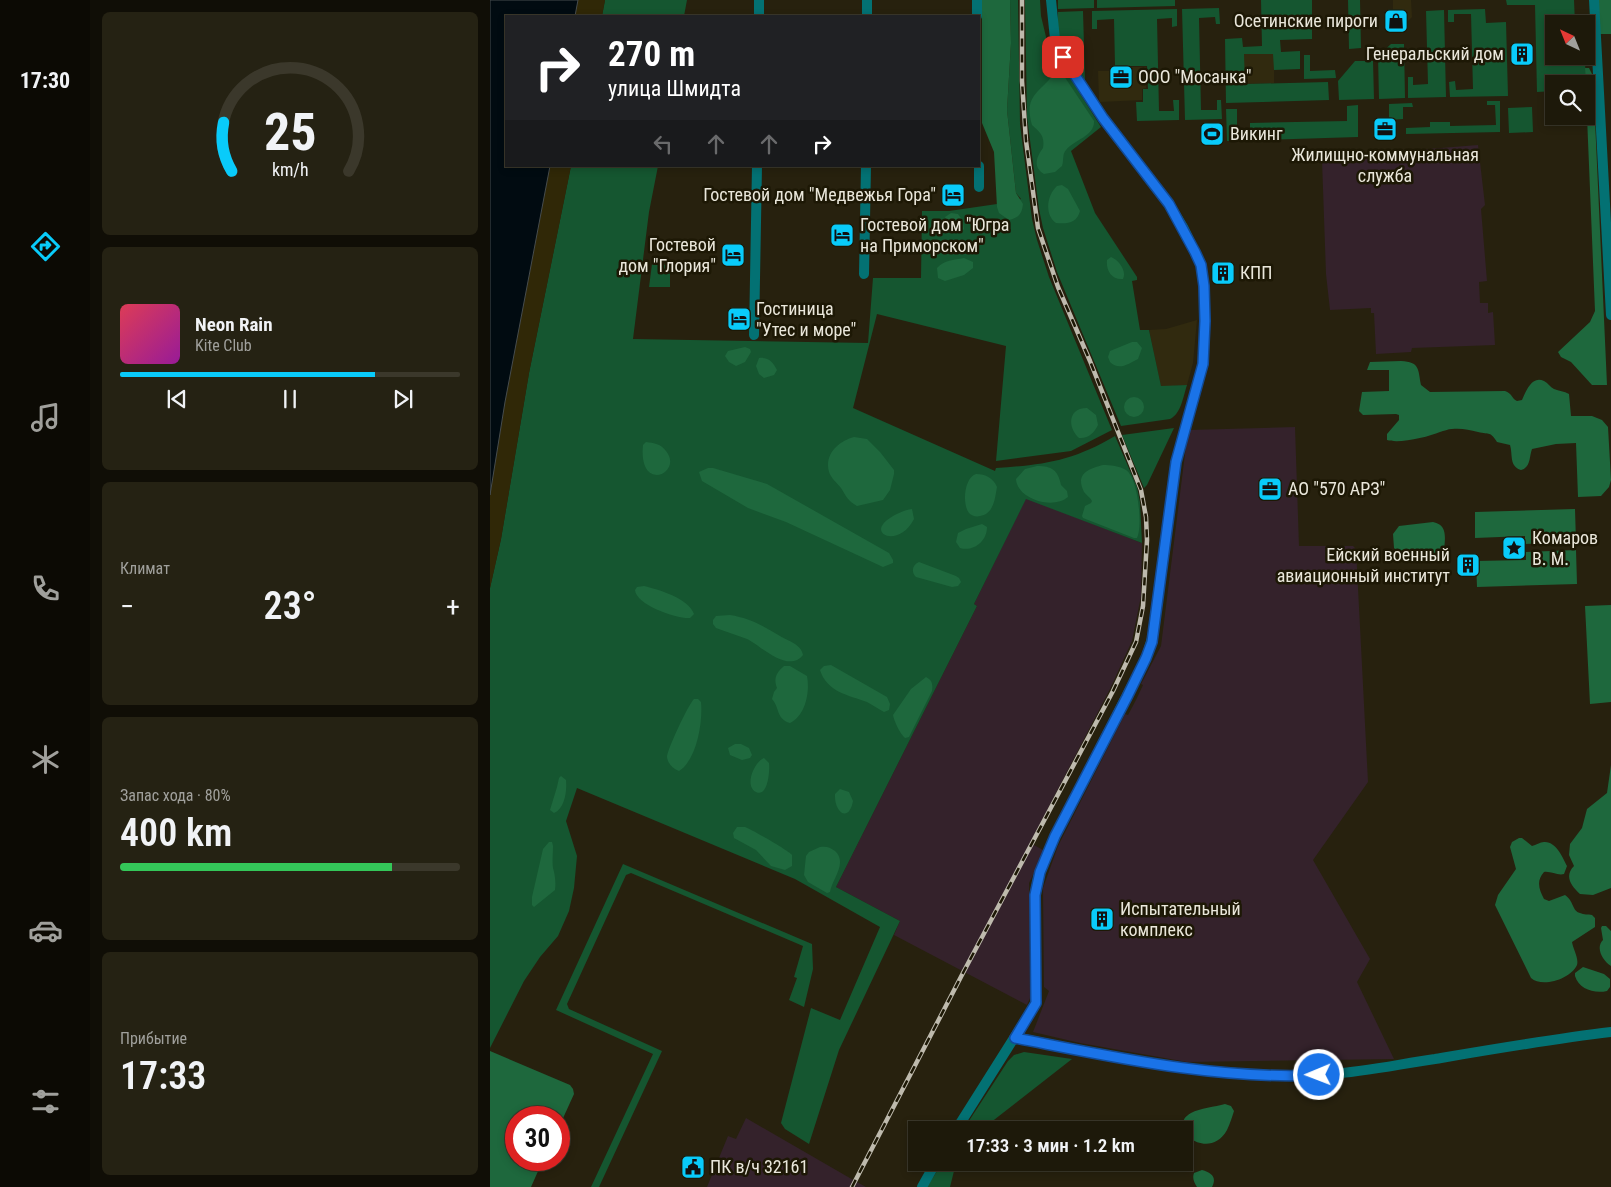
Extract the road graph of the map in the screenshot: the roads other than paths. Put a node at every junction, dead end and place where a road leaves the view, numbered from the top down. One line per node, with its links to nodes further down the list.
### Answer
1 (759, 0): 6 (street)
2 (868, 0): 7 (street)
3 (977, 0): 8 (street)
4 (1051, 0): 17 (street)
5 (1594, 0): 14 (street)
6 (759, 15)
7 (867, 15)
8 (977, 15)
9 (758, 167): 15 (street)
10 (866, 167): 13 (street)
11 (979, 167): 12 (street)
12 (979, 187)
13 (864, 274)
14 (1611, 315)
15 (754, 335)
16 (1611, 1032): 17 (street)
17 (1015, 1038): 18 (street)
18 (962, 1121)
19 (931, 1171): 20 (street)
20 (922, 1187)

